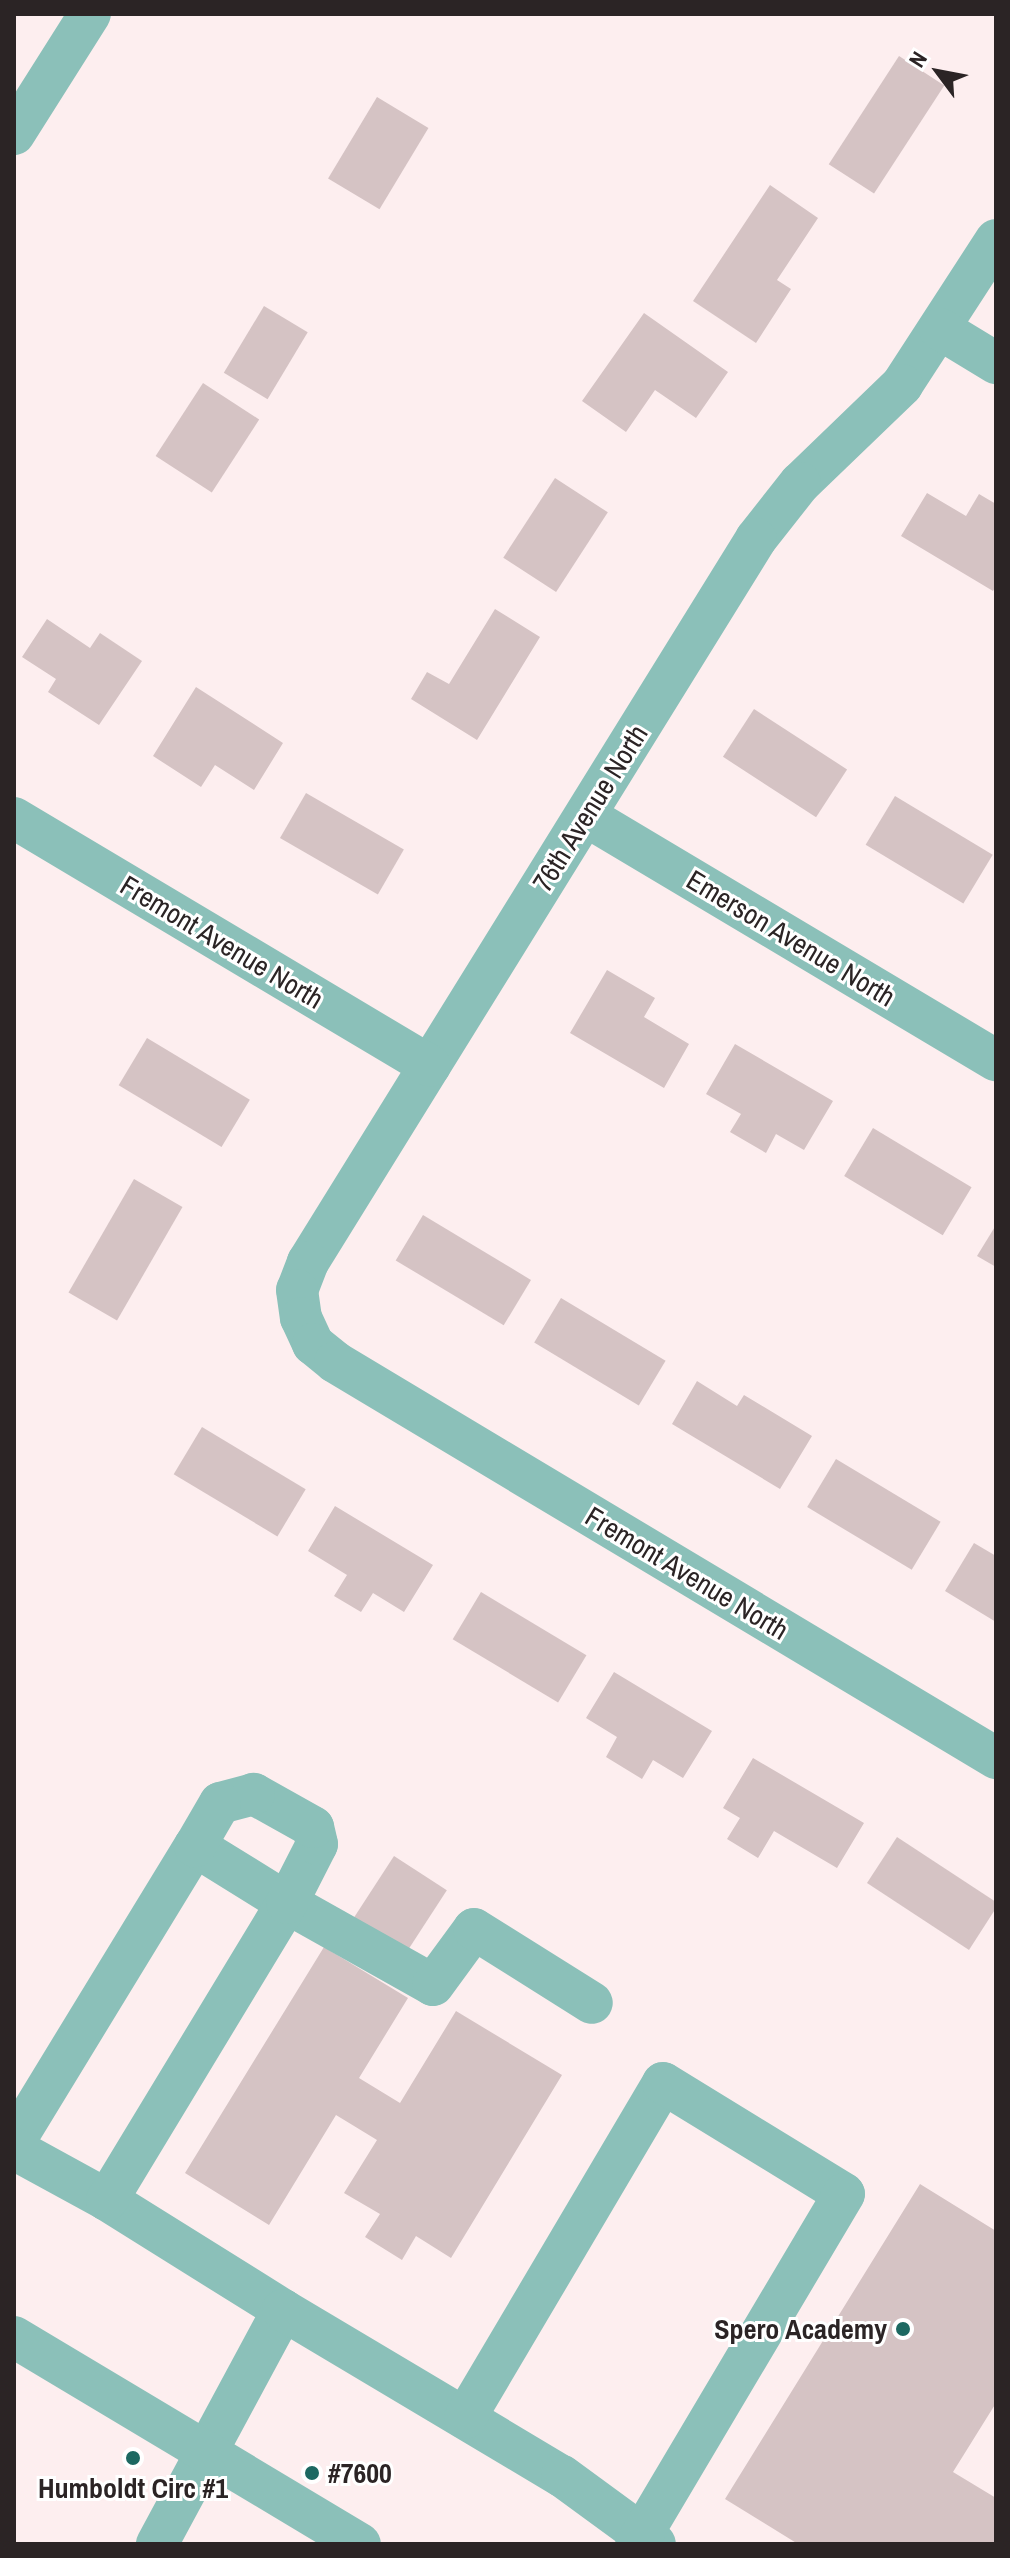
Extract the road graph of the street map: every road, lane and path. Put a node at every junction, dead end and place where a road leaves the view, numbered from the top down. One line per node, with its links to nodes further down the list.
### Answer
1 (90, 14): 2 (street)
2 (14, 134)
3 (996, 240): 4 (street, 76th Avenue North)
4 (940, 329): 5 (street); 6 (street, 76th Avenue North)
5 (996, 363)
6 (586, 816): 8 (street, Emerson Avenue North); 9 (street, 76th Avenue North)
7 (14, 818): 9 (street, Fremont Avenue North)
8 (996, 1060)
9 (430, 1066): 10 (street, 76th Avenue North)
10 (379, 1389): 11 (street, Fremont Avenue North)
11 (996, 1758)
12 (195, 1846): 13 (street); 13 (street); 15 (street)
13 (287, 1903): 14 (street); 17 (street)
14 (592, 2003)
15 (14, 2142)
16 (14, 2149): 17 (street)
17 (107, 2200): 18 (street)
18 (283, 2310): 20 (street); 21 (street)
19 (14, 2337): 21 (street)
20 (465, 2418): 22 (street); 22 (street)
21 (206, 2450): 23 (street); 24 (street)
22 (644, 2540)
23 (157, 2544)
24 (360, 2544)

